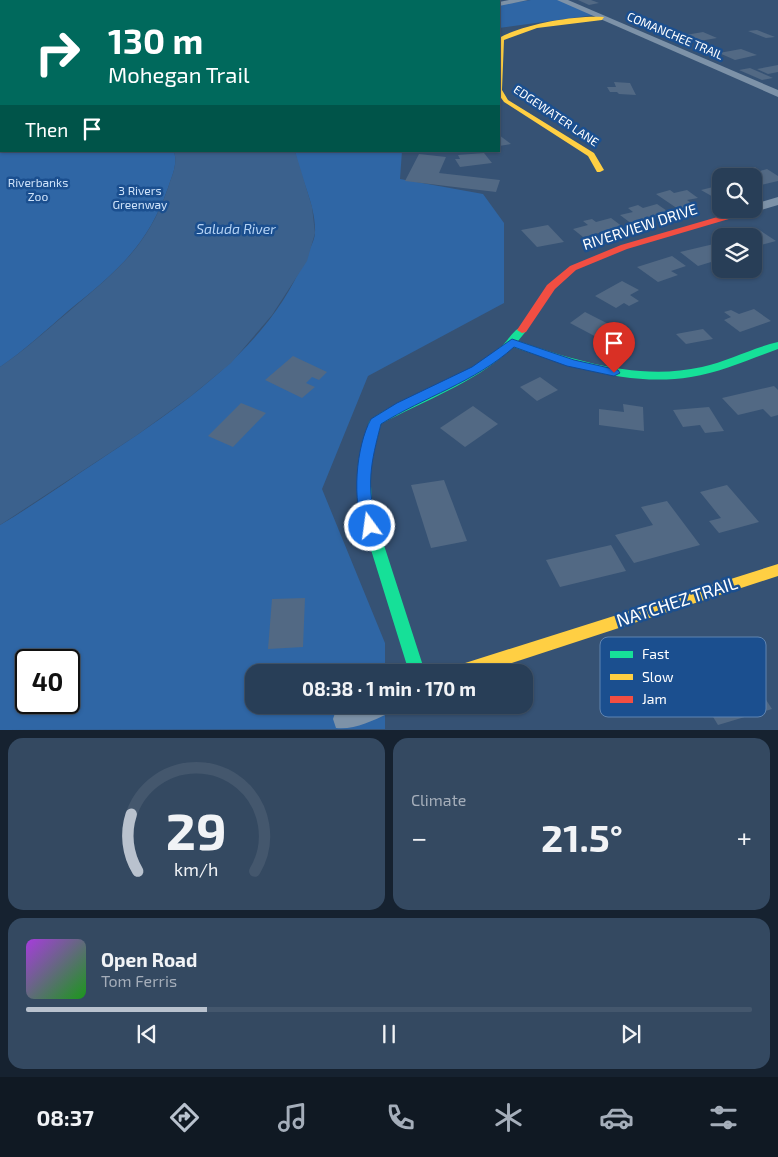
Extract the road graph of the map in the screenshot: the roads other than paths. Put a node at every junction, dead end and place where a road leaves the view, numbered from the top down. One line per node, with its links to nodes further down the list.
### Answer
1 (524, 0): 3 (street)
2 (561, 0): 4 (street, COMANCHEE TRAIL)
3 (500, 4)
4 (602, 18): 5 (street, EDGEWATER LANE); 7 (street, COMANCHEE TRAIL)
5 (500, 64)
6 (500, 92): 8 (street, EDGEWATER LANE)
7 (778, 94)
8 (600, 170)
9 (778, 201): 10 (street, RIVERVIEW DRIVE)
10 (762, 206)
11 (723, 218): 12 (street, RIVERVIEW DRIVE)
12 (512, 343): 13 (street); 15 (street, RIVERVIEW DRIVE)
13 (778, 344)
14 (778, 570): 16 (street, NATCHEZ TRAIL)
15 (414, 664)
16 (487, 664)
17 (357, 714): 18 (street)
18 (346, 719)

